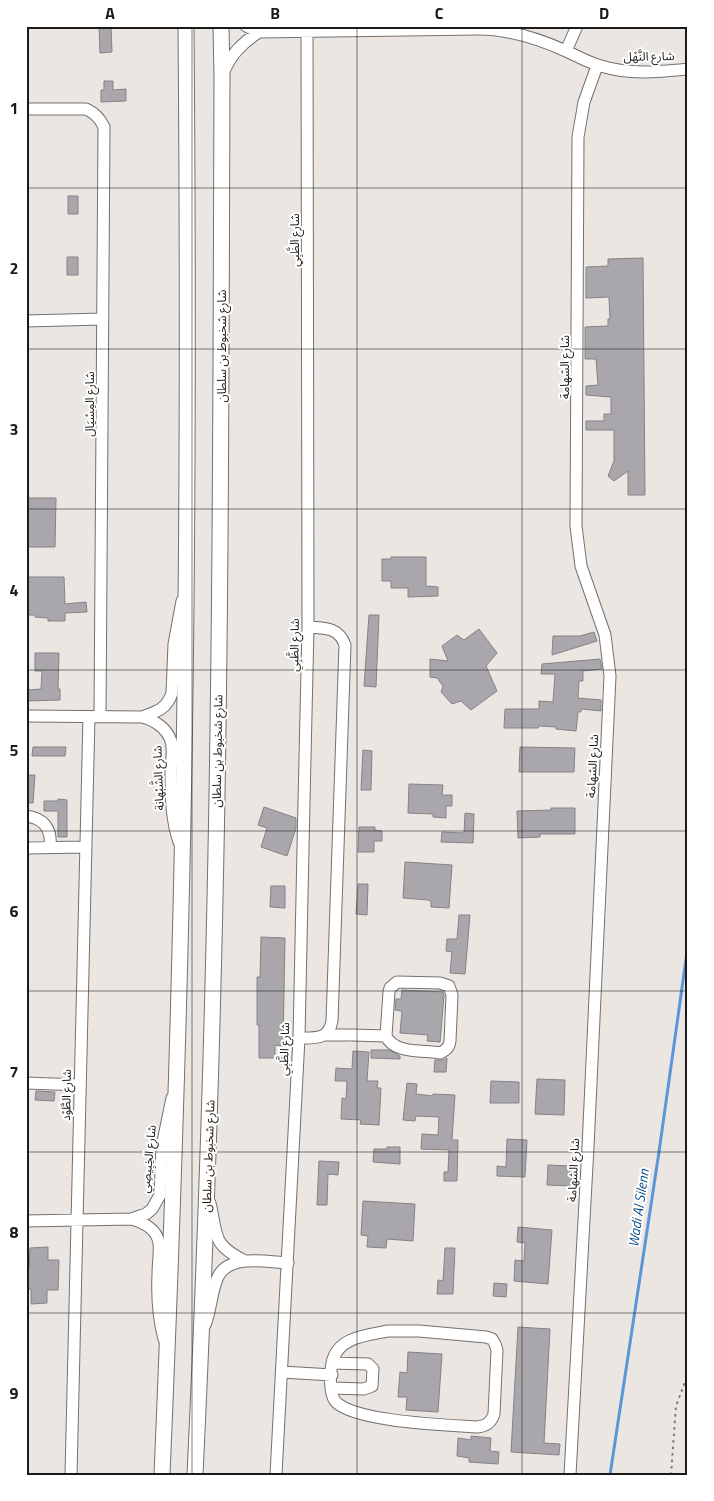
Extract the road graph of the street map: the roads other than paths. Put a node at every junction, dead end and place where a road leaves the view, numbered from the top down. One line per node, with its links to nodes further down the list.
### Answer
1 (186, 26): 14 (main road)
2 (221, 26): 10 (main road, شارع شخبوط بن سلطان)
3 (246, 26): 6 (street, شارع النَّهْل)
4 (577, 26): 7 (street)
5 (307, 29): 6 (street, شارع النَّهْل); 7 (street, شارع النَّهْل); 15 (street, شارع الظَّبِي)
6 (259, 32): 10 (street)
7 (566, 51): 8 (street, شارع النَّهْل)
8 (598, 66): 9 (street, شارع النَّهْل); 46 (street, شارع الشهامة)
9 (688, 69)
10 (222, 77): 30 (main road, شارع شخبوط بن سلطان)
11 (26, 109): 12 (street, شارع المِسْيَال)
12 (103, 319): 13 (street); 17 (street, شارع المِسْيَال)
13 (26, 321)
14 (186, 586): 18 (street, شارع الشَّبْهانة); 23 (main road)
15 (308, 627): 24 (street); 26 (street, شارع الظَّبِي)
16 (26, 716): 17 (street, شارع الشَّبْهانة)
17 (94, 717): 18 (street, شارع الشَّبْهانة); 21 (street, شارع الطَّوْد)
18 (142, 717): 23 (street, شارع الشَّبْهانة)
19 (26, 816): 20 (street)
20 (50, 847): 21 (street); 22 (street)
21 (86, 847): 28 (street, شارع الطَّوْد)
22 (26, 848)
23 (182, 853): 29 (main road)
24 (324, 1035): 25 (street); 26 (street)
25 (386, 1036): 25 (street)
26 (299, 1038): 35 (street, شارع الظَّبِي)
27 (26, 1083): 28 (street)
28 (80, 1085): 31 (street, شارع الطَّوْد)
29 (176, 1088): 32 (street, شارع الخِبِيصِي); 37 (main road)
30 (207, 1193): 34 (street); 36 (main road, شارع شخبوط بن سلطان)
31 (77, 1219): 32 (street, شارع الخِبِيصِي); 33 (street, شارع الخِبِيصِي); 42 (street, شارع الطَّوْد)
32 (131, 1219): 37 (street, شارع الخِبِيصِي)
33 (26, 1221)
34 (245, 1261): 35 (street); 36 (street)
35 (288, 1264): 39 (street, شارع الظَّبِي)
36 (202, 1333): 44 (main road, شارع شخبوط بن سلطان)
37 (167, 1348): 43 (main road)
38 (332, 1363): 40 (street); 41 (street); 41 (street)
39 (282, 1372): 40 (street); 45 (street, شارع الظَّبِي)
40 (332, 1375): 41 (street)
41 (331, 1388)
42 (71, 1475)
43 (162, 1475)
44 (195, 1475)
45 (276, 1475)
46 (570, 1475)

